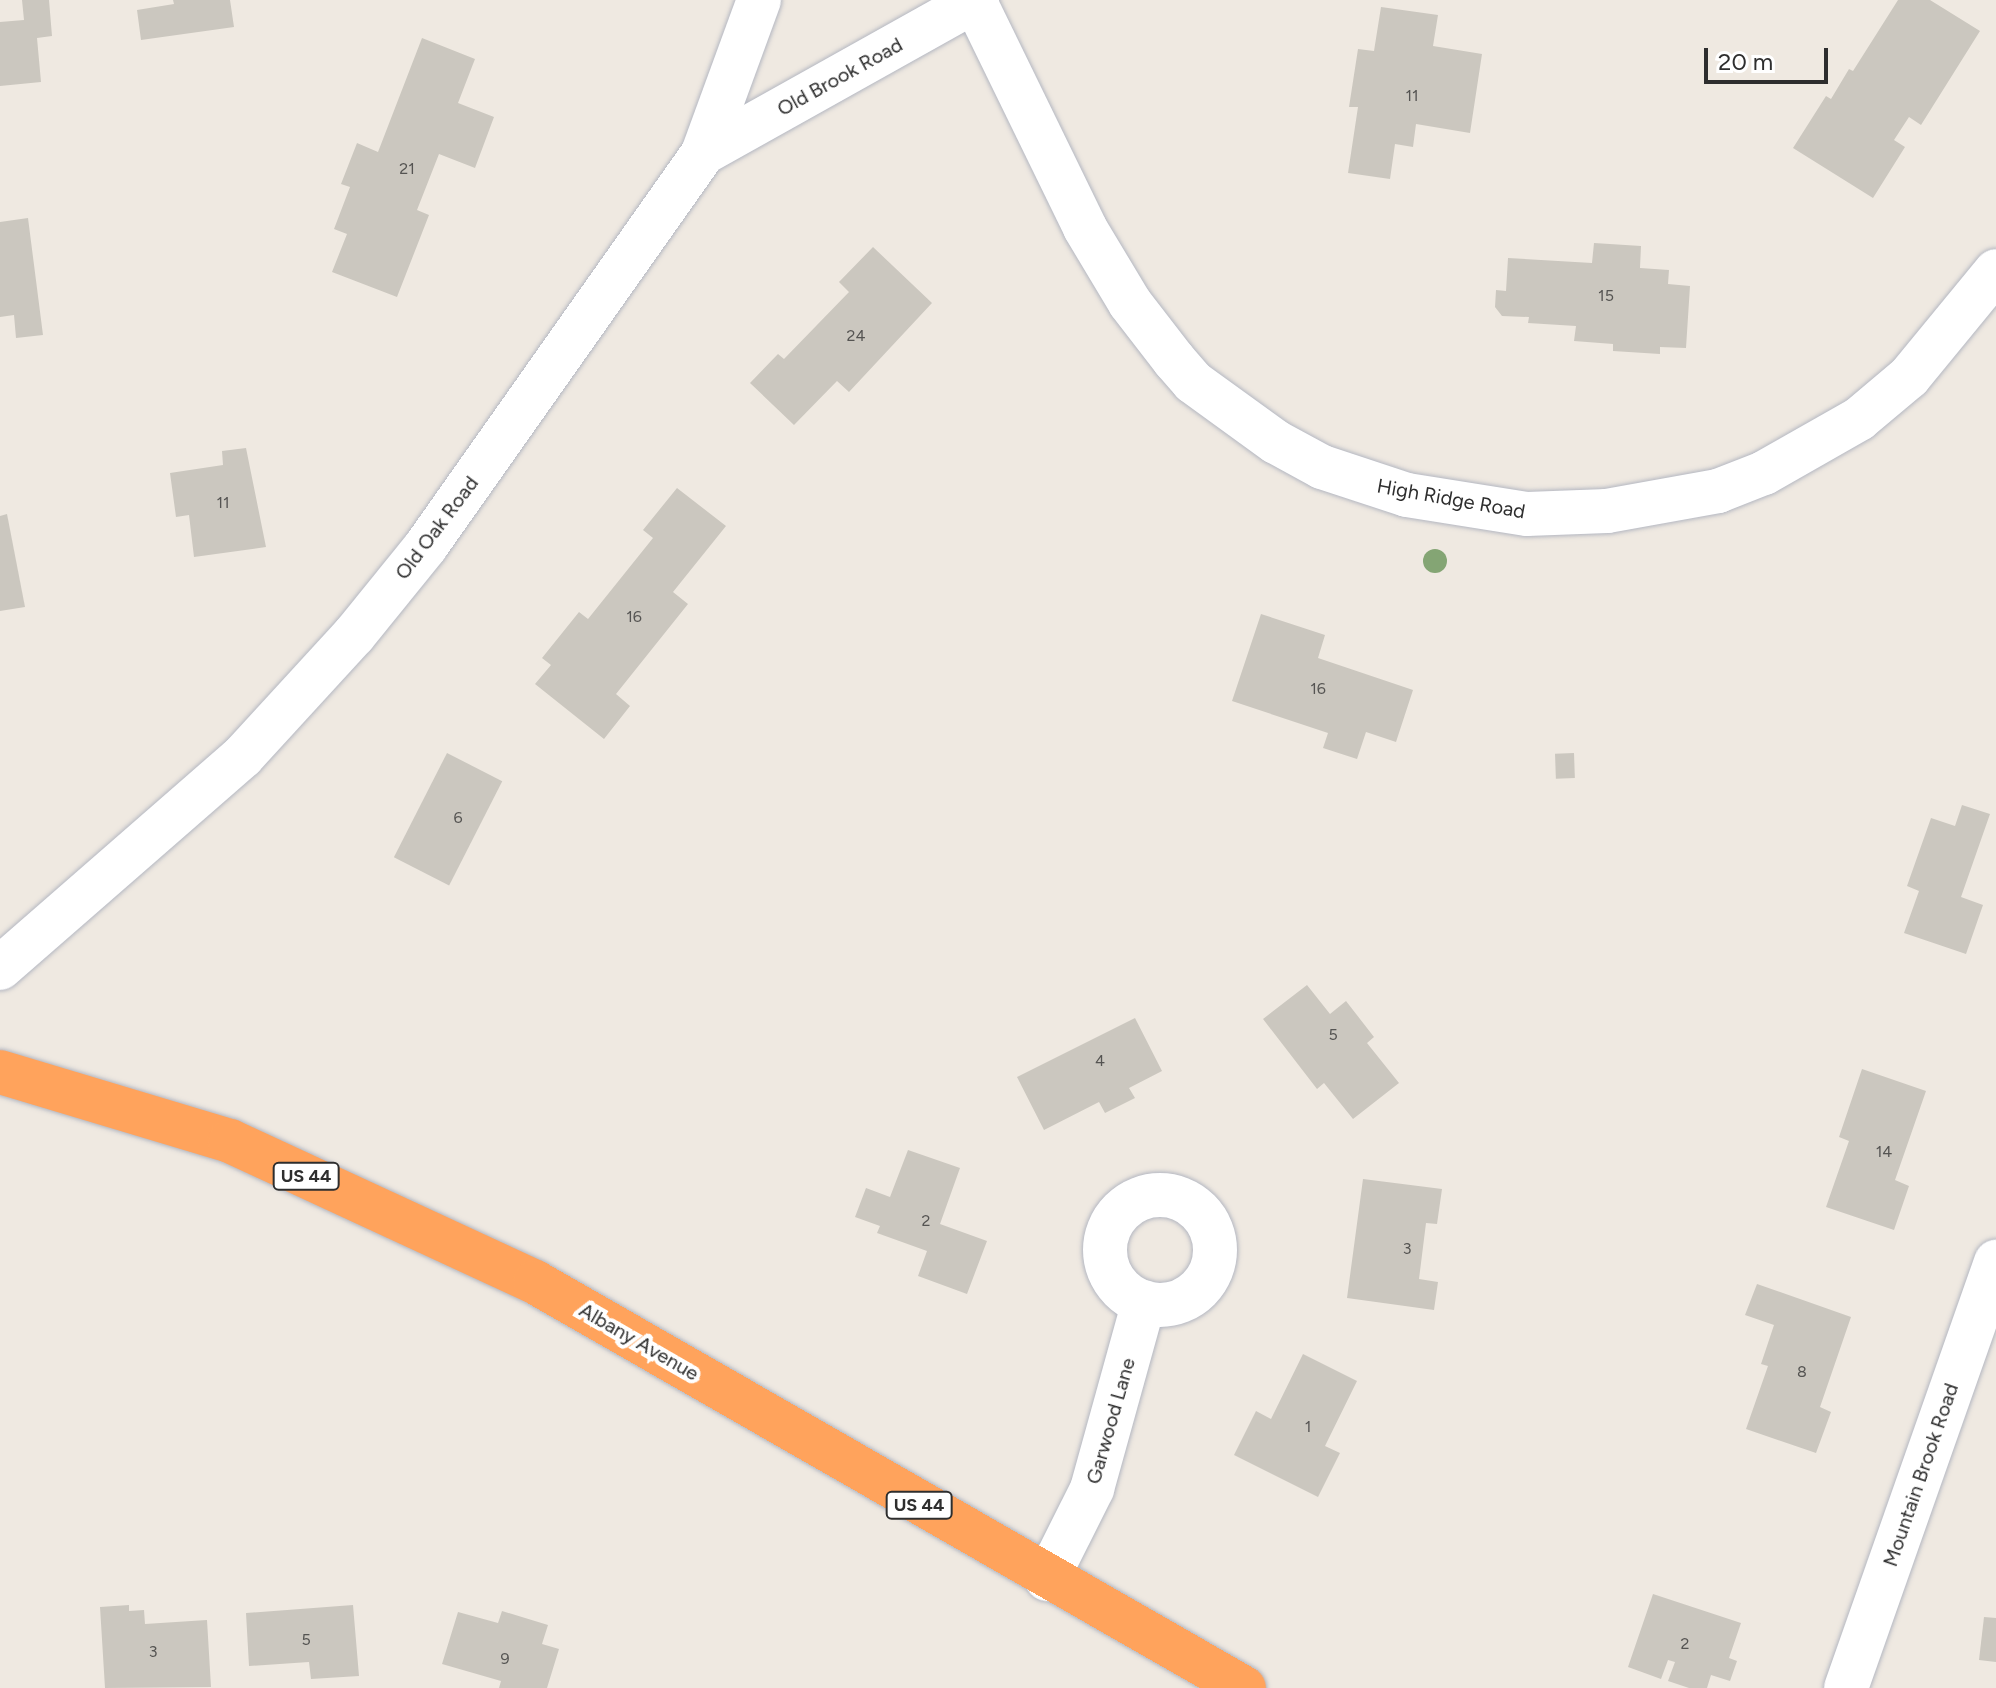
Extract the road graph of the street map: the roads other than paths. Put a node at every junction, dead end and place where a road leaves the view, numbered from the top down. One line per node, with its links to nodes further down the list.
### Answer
1 (759, 0): 3 (street, Old Oak Road)
2 (976, 1): 3 (street, Old Brook Road); 4 (street, High Ridge Road)
3 (703, 153): 5 (street, Old Oak Road)
4 (1996, 271)
5 (0, 968)
6 (0, 1072): 9 (highway, Albany Avenue / US 44)
7 (1996, 1262): 11 (street, Mountain Brook Road)
8 (1144, 1302): 9 (street, Garwood Lane)
9 (1047, 1579): 10 (highway, Albany Avenue / US 44)
10 (1244, 1688)
11 (1846, 1688)

